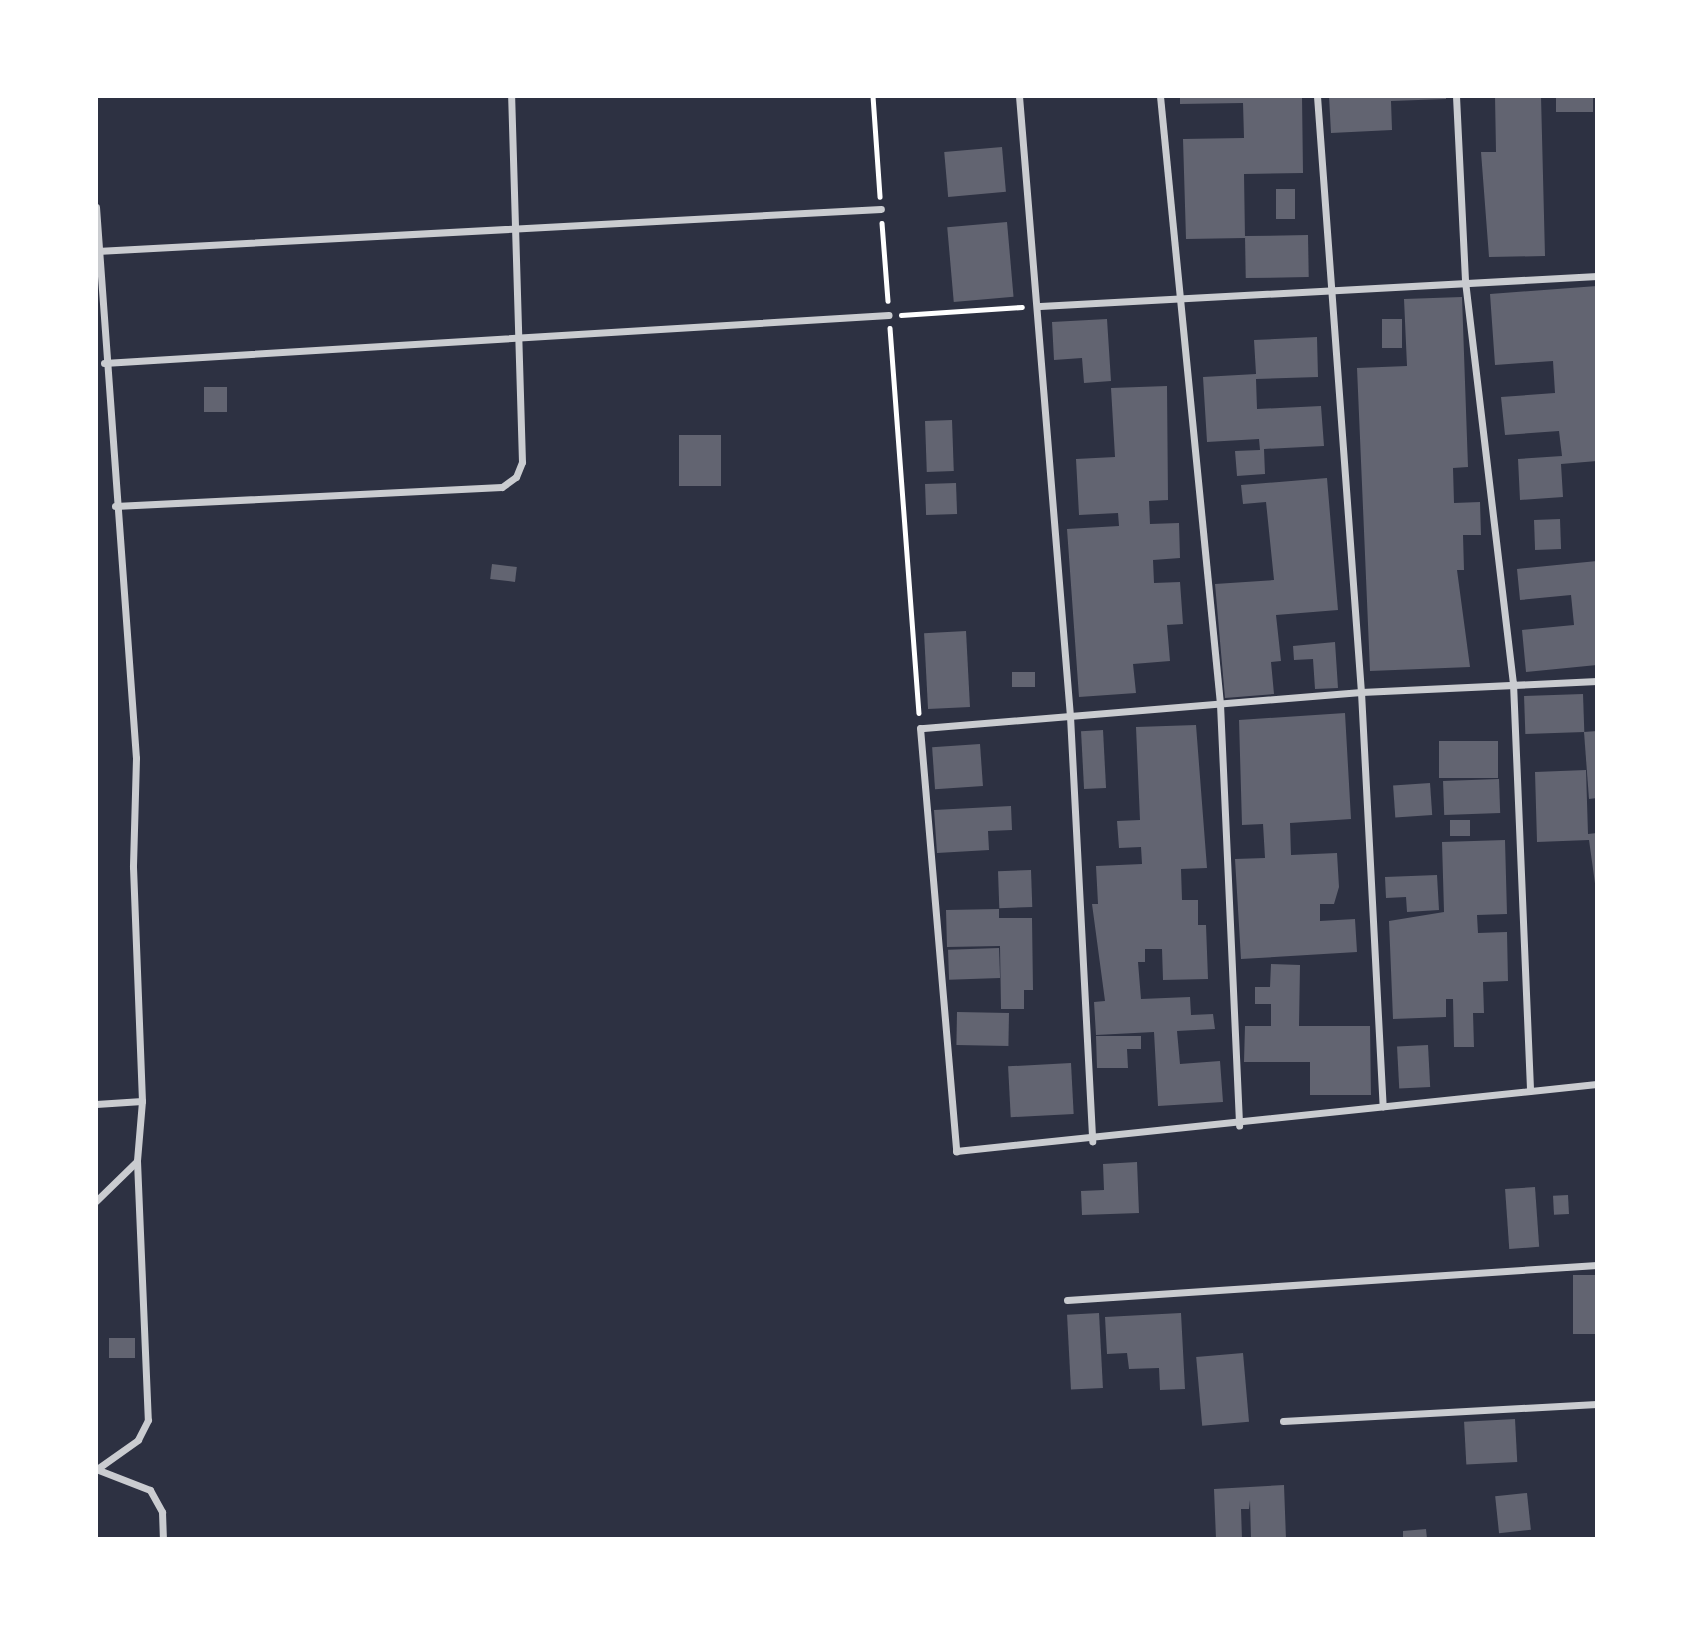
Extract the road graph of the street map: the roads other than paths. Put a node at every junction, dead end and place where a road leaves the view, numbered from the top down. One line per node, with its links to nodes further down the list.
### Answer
1 (511, 96): 8 (street)
2 (1020, 96): 14 (street)
3 (1160, 96): 13 (street)
4 (1317, 96): 12 (street)
5 (1456, 96): 11 (street)
6 (96, 207): 9 (street)
7 (881, 209): 8 (street)
8 (512, 228): 9 (street); 16 (street)
9 (97, 251): 17 (street)
10 (1597, 276): 11 (street)
11 (1465, 281): 12 (street); 20 (street)
12 (1331, 288): 13 (street); 21 (street)
13 (1178, 300): 14 (street); 22 (street)
14 (1040, 306): 23 (street)
15 (889, 316): 16 (street)
16 (518, 340): 17 (street); 18 (street)
17 (104, 363): 18 (street)
18 (115, 506): 26 (street)
19 (1597, 681): 20 (street)
20 (1513, 682): 21 (street); 25 (street)
21 (1361, 692): 22 (street); 28 (street)
22 (1220, 704): 23 (street); 29 (street)
23 (1070, 716): 30 (street); 30 (street)
24 (1597, 1084): 25 (street)
25 (1530, 1091): 28 (street)
26 (142, 1101): 27 (street); 31 (street)
27 (96, 1104)
28 (1382, 1106): 29 (street)
29 (1239, 1126): 30 (street)
30 (1092, 1141)
31 (137, 1161): 32 (street); 37 (street)
32 (96, 1201)
33 (1597, 1265): 34 (street)
34 (1067, 1300)
35 (1597, 1404): 36 (street)
36 (1283, 1420)
37 (97, 1469): 38 (street)
38 (163, 1539)

